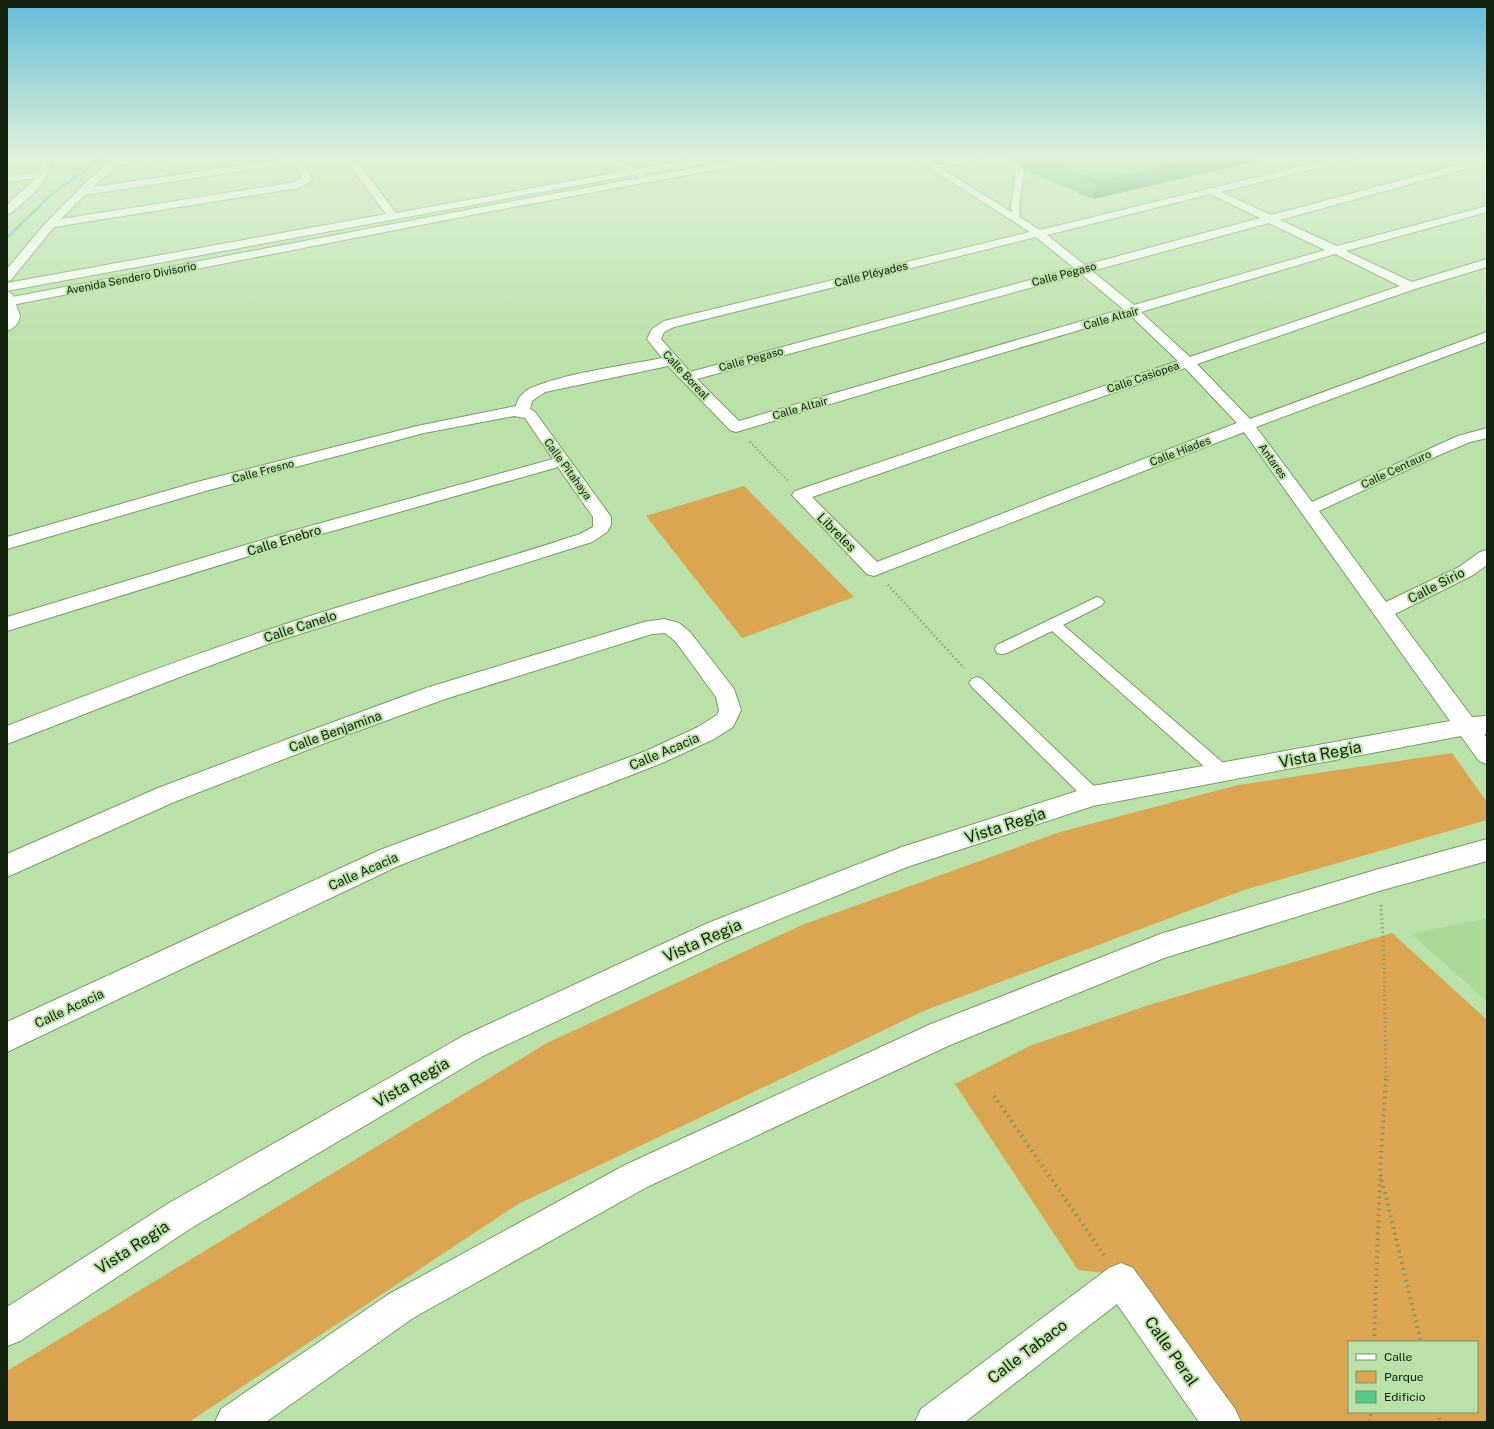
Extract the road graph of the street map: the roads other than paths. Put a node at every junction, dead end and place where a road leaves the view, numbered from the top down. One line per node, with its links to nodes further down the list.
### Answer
1 (60, 223): 9 (street)
2 (363, 223): 16 (street, Avenida Sendero Divisorio)
3 (414, 223): 17 (street, Avenida Sendero Divisorio)
4 (1024, 223): 10 (street, Antares)
5 (1080, 223): 10 (street, Calle Pléyades)
6 (1256, 223): 13 (street, Calle Pegaso)
7 (1278, 223): 11 (street)
8 (1437, 223): 11 (street, Calle Altair)
9 (51, 224): 14 (street)
10 (1038, 233): 13 (street, Antares); 19 (street, Calle Pléyades)
11 (1336, 250): 15 (street); 18 (street, Calle Altair)
12 (1487, 263): 15 (street, Calle Casiopea)
13 (1083, 269): 18 (street, Antares); 24 (street, Calle Pegaso)
14 (7, 277)
15 (1411, 286): 23 (street, Calle Casiopea)
16 (7, 287)
17 (8, 299): 20 (street)
18 (1133, 311): 23 (street, Antares); 27 (street, Calle Altair)
19 (669, 324): 22 (street, Calle Boreal)
20 (7, 327)
21 (1487, 336): 26 (street, Calle Híades)
22 (670, 361): 24 (street, Calle Boreal); 25 (street)
23 (1186, 362): 26 (street, Antares); 30 (street, Calle Casiopea)
24 (688, 377): 27 (street, Calle Boreal)
25 (522, 411): 29 (street, Calle Pitahaya); 33 (street, Calle Fresno)
26 (1247, 425): 31 (street, Antares); 35 (street, Calle Híades)
27 (736, 427)
28 (1487, 433): 31 (street, Calle Centauro)
29 (562, 461): 32 (street, Calle Pitahaya); 38 (street, Calle Enebro)
30 (801, 495): 35 (street, Libreles)
31 (1308, 510): 37 (street, Antares)
32 (598, 532): 44 (street, Calle Canelo)
33 (7, 543)
34 (1487, 556): 37 (street, Calle Sirio)
35 (874, 570)
36 (1097, 602): 39 (lane)
37 (1383, 612): 43 (street, Antares)
38 (7, 624)
39 (1053, 624): 41 (lane); 46 (lane)
40 (672, 628): 49 (street, Calle Benjamina); 50 (street, Calle Acacia)
41 (1002, 649)
42 (978, 683): 47 (lane)
43 (1477, 725): 45 (street); 46 (street, Vista Regia)
44 (7, 734)
45 (1487, 755)
46 (1222, 773): 47 (street, Vista Regia)
47 (1093, 796): 52 (street, Vista Regia)
48 (1487, 850): 53 (street)
49 (7, 866)
50 (7, 1037)
51 (1121, 1280): 54 (street, Calle Tabaco); 55 (street, Calle Peral)
52 (7, 1328)
53 (234, 1422)
54 (934, 1422)
55 (1222, 1422)

